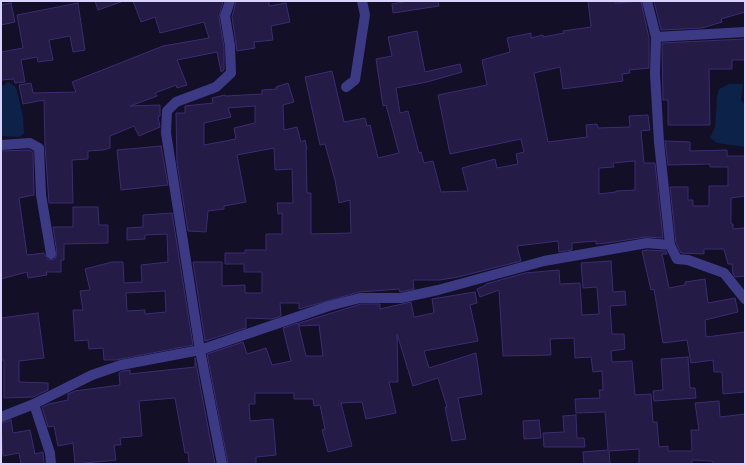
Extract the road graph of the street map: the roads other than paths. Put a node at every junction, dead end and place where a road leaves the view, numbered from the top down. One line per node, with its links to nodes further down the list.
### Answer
1 (230, 1): 11 (street)
2 (362, 1): 6 (street)
3 (647, 1): 5 (street)
4 (745, 32): 5 (street)
5 (656, 37): 8 (street)
6 (346, 87)
7 (1, 145): 9 (street)
8 (670, 245): 10 (street); 11 (street)
9 (51, 254)
10 (745, 299)
11 (200, 350): 12 (street); 15 (street)
12 (34, 404): 13 (street); 14 (street)
13 (1, 417)
14 (51, 464)
15 (222, 464)

